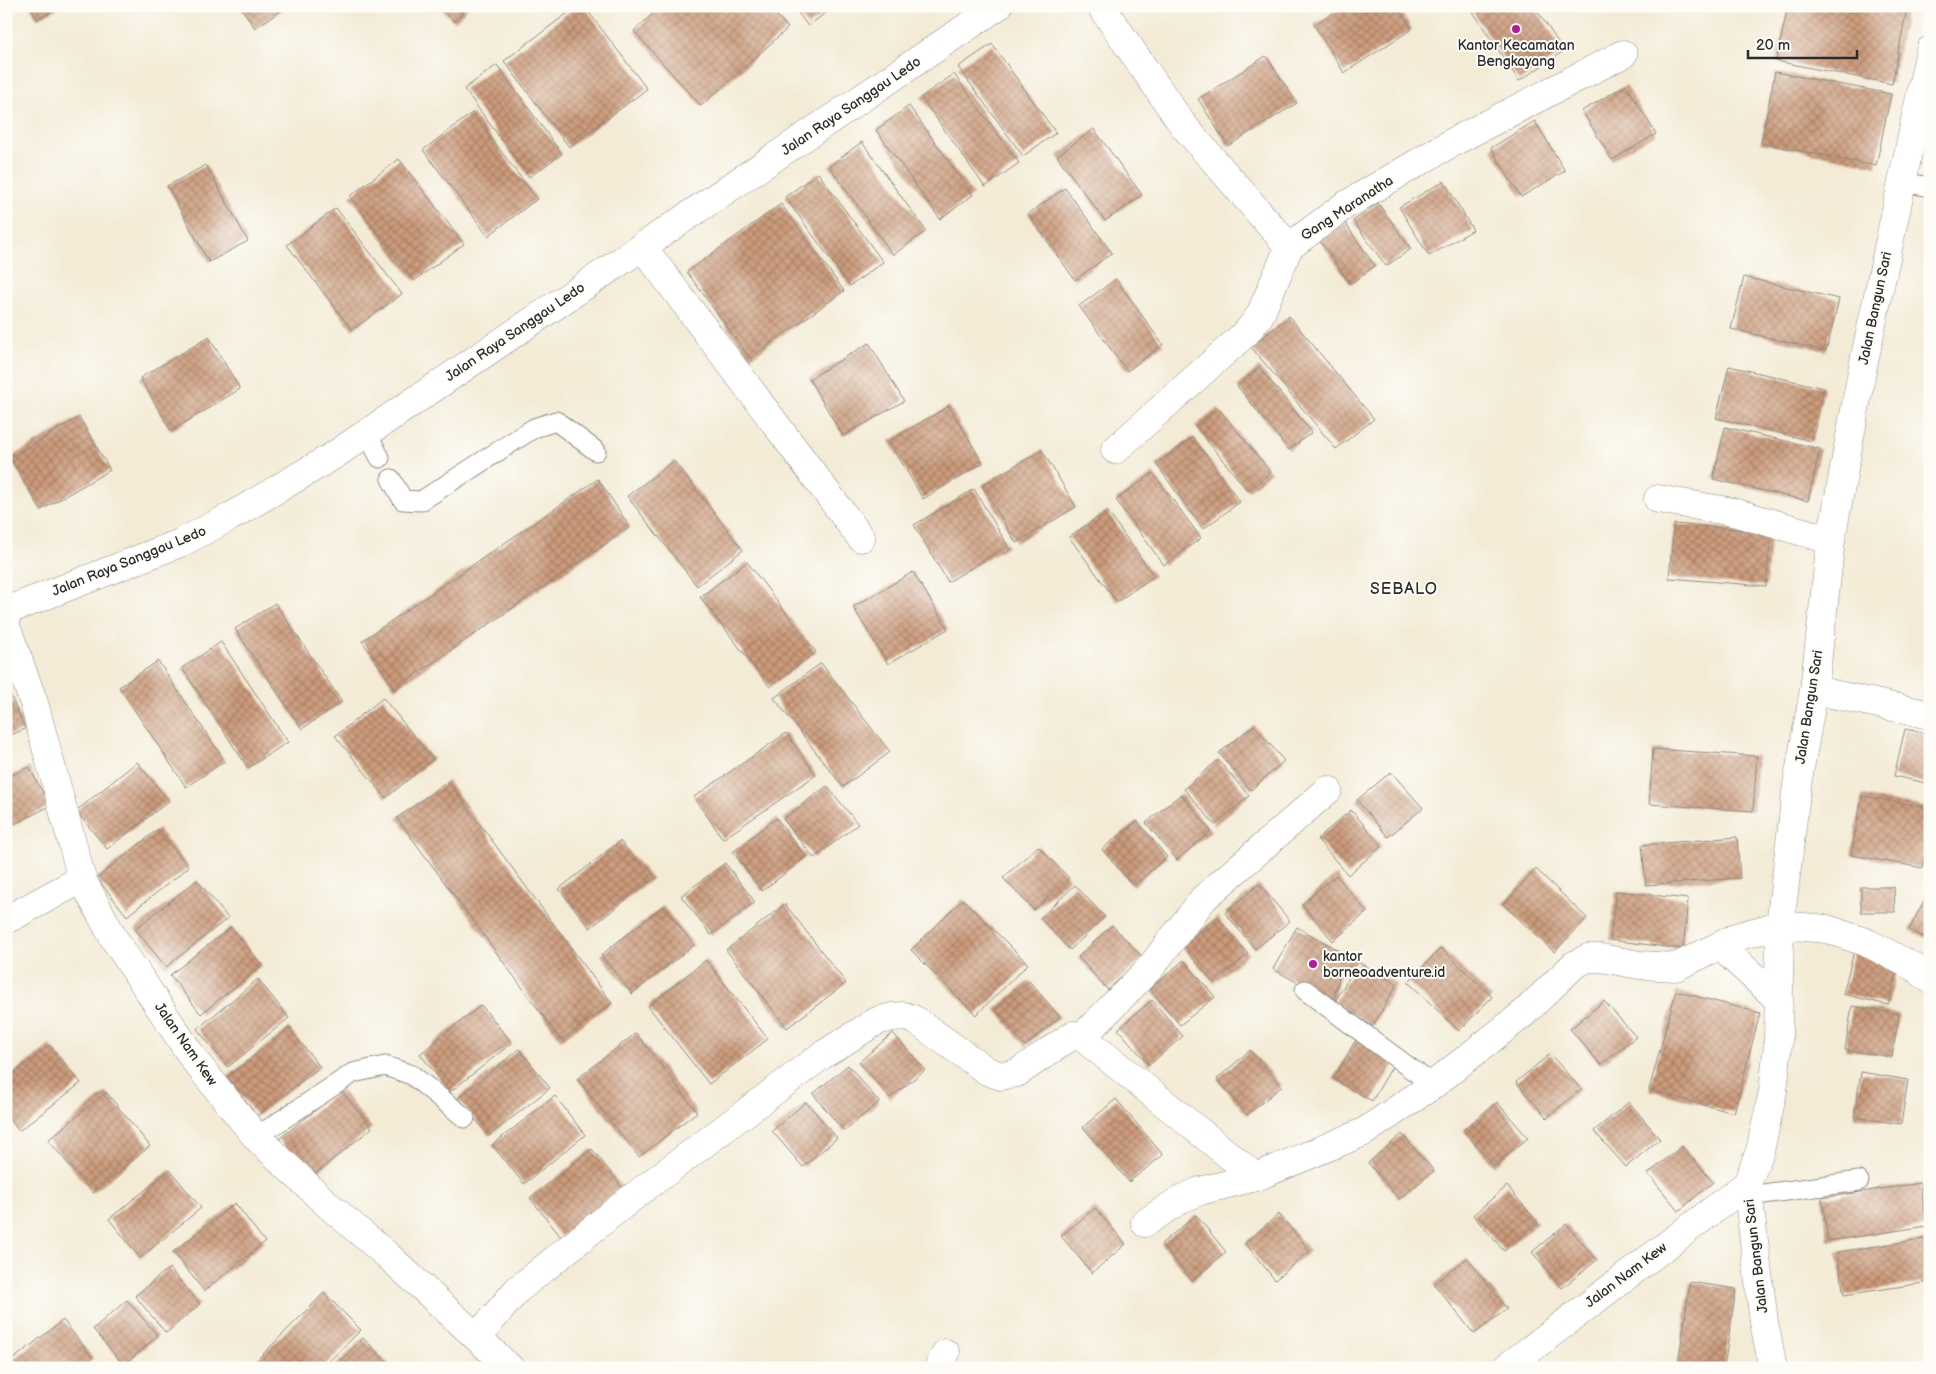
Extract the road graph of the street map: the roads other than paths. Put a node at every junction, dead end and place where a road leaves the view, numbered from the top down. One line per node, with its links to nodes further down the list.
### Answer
1 (998, 6): 7 (main road, Jalan Raya Sanggau Ledo)
2 (1101, 6): 8 (main road, Gang Maranatha)
3 (1930, 50): 5 (main road, Jalan Bangun Sari)
4 (1623, 54): 8 (main road, Gang Maranatha)
5 (1902, 182): 6 (lane); 16 (main road, Jalan Bangun Sari)
6 (1930, 186)
7 (642, 246): 9 (main road, Jalan Raya Sanggau Ledo); 15 (main road)
8 (1288, 247): 10 (main road)
9 (367, 433): 12 (lane); 17 (main road, Jalan Raya Sanggau Ledo)
10 (1115, 450)
11 (596, 451): 13 (lane)
12 (380, 458)
13 (391, 479)
14 (1658, 499): 16 (main road)
15 (861, 538)
16 (1831, 540): 19 (main road, Jalan Bangun Sari)
17 (6, 612)
18 (6, 626): 22 (main road, Jalan Nam Kew)
19 (1814, 690): 20 (main road); 24 (main road, Jalan Bangun Sari)
20 (1930, 715)
21 (1328, 790): 29 (main road)
22 (82, 879): 23 (main road); 32 (main road, Jalan Nam Kew)
23 (6, 920)
24 (1780, 925): 25 (main road); 26 (main road); 28 (main road, Jalan Bangun Sari)
25 (1720, 946): 28 (main road); 30 (main road)
26 (1930, 979)
27 (1305, 990): 30 (lane)
28 (1779, 1000): 35 (main road, Jalan Bangun Sari)
29 (1082, 1037): 33 (main road); 37 (main road)
30 (1434, 1085): 33 (main road)
31 (465, 1118): 32 (lane)
32 (256, 1137): 37 (main road, Jalan Nam Kew)
33 (1256, 1176): 36 (main road)
34 (1859, 1181): 35 (lane)
35 (1748, 1190): 39 (main road, Jalan Nam Kew); 40 (main road, Jalan Bangun Sari)
36 (1145, 1223)
37 (477, 1337): 38 (main road, Jalan Nam Kew)
38 (510, 1368)
39 (1506, 1368)
40 (1772, 1368)

